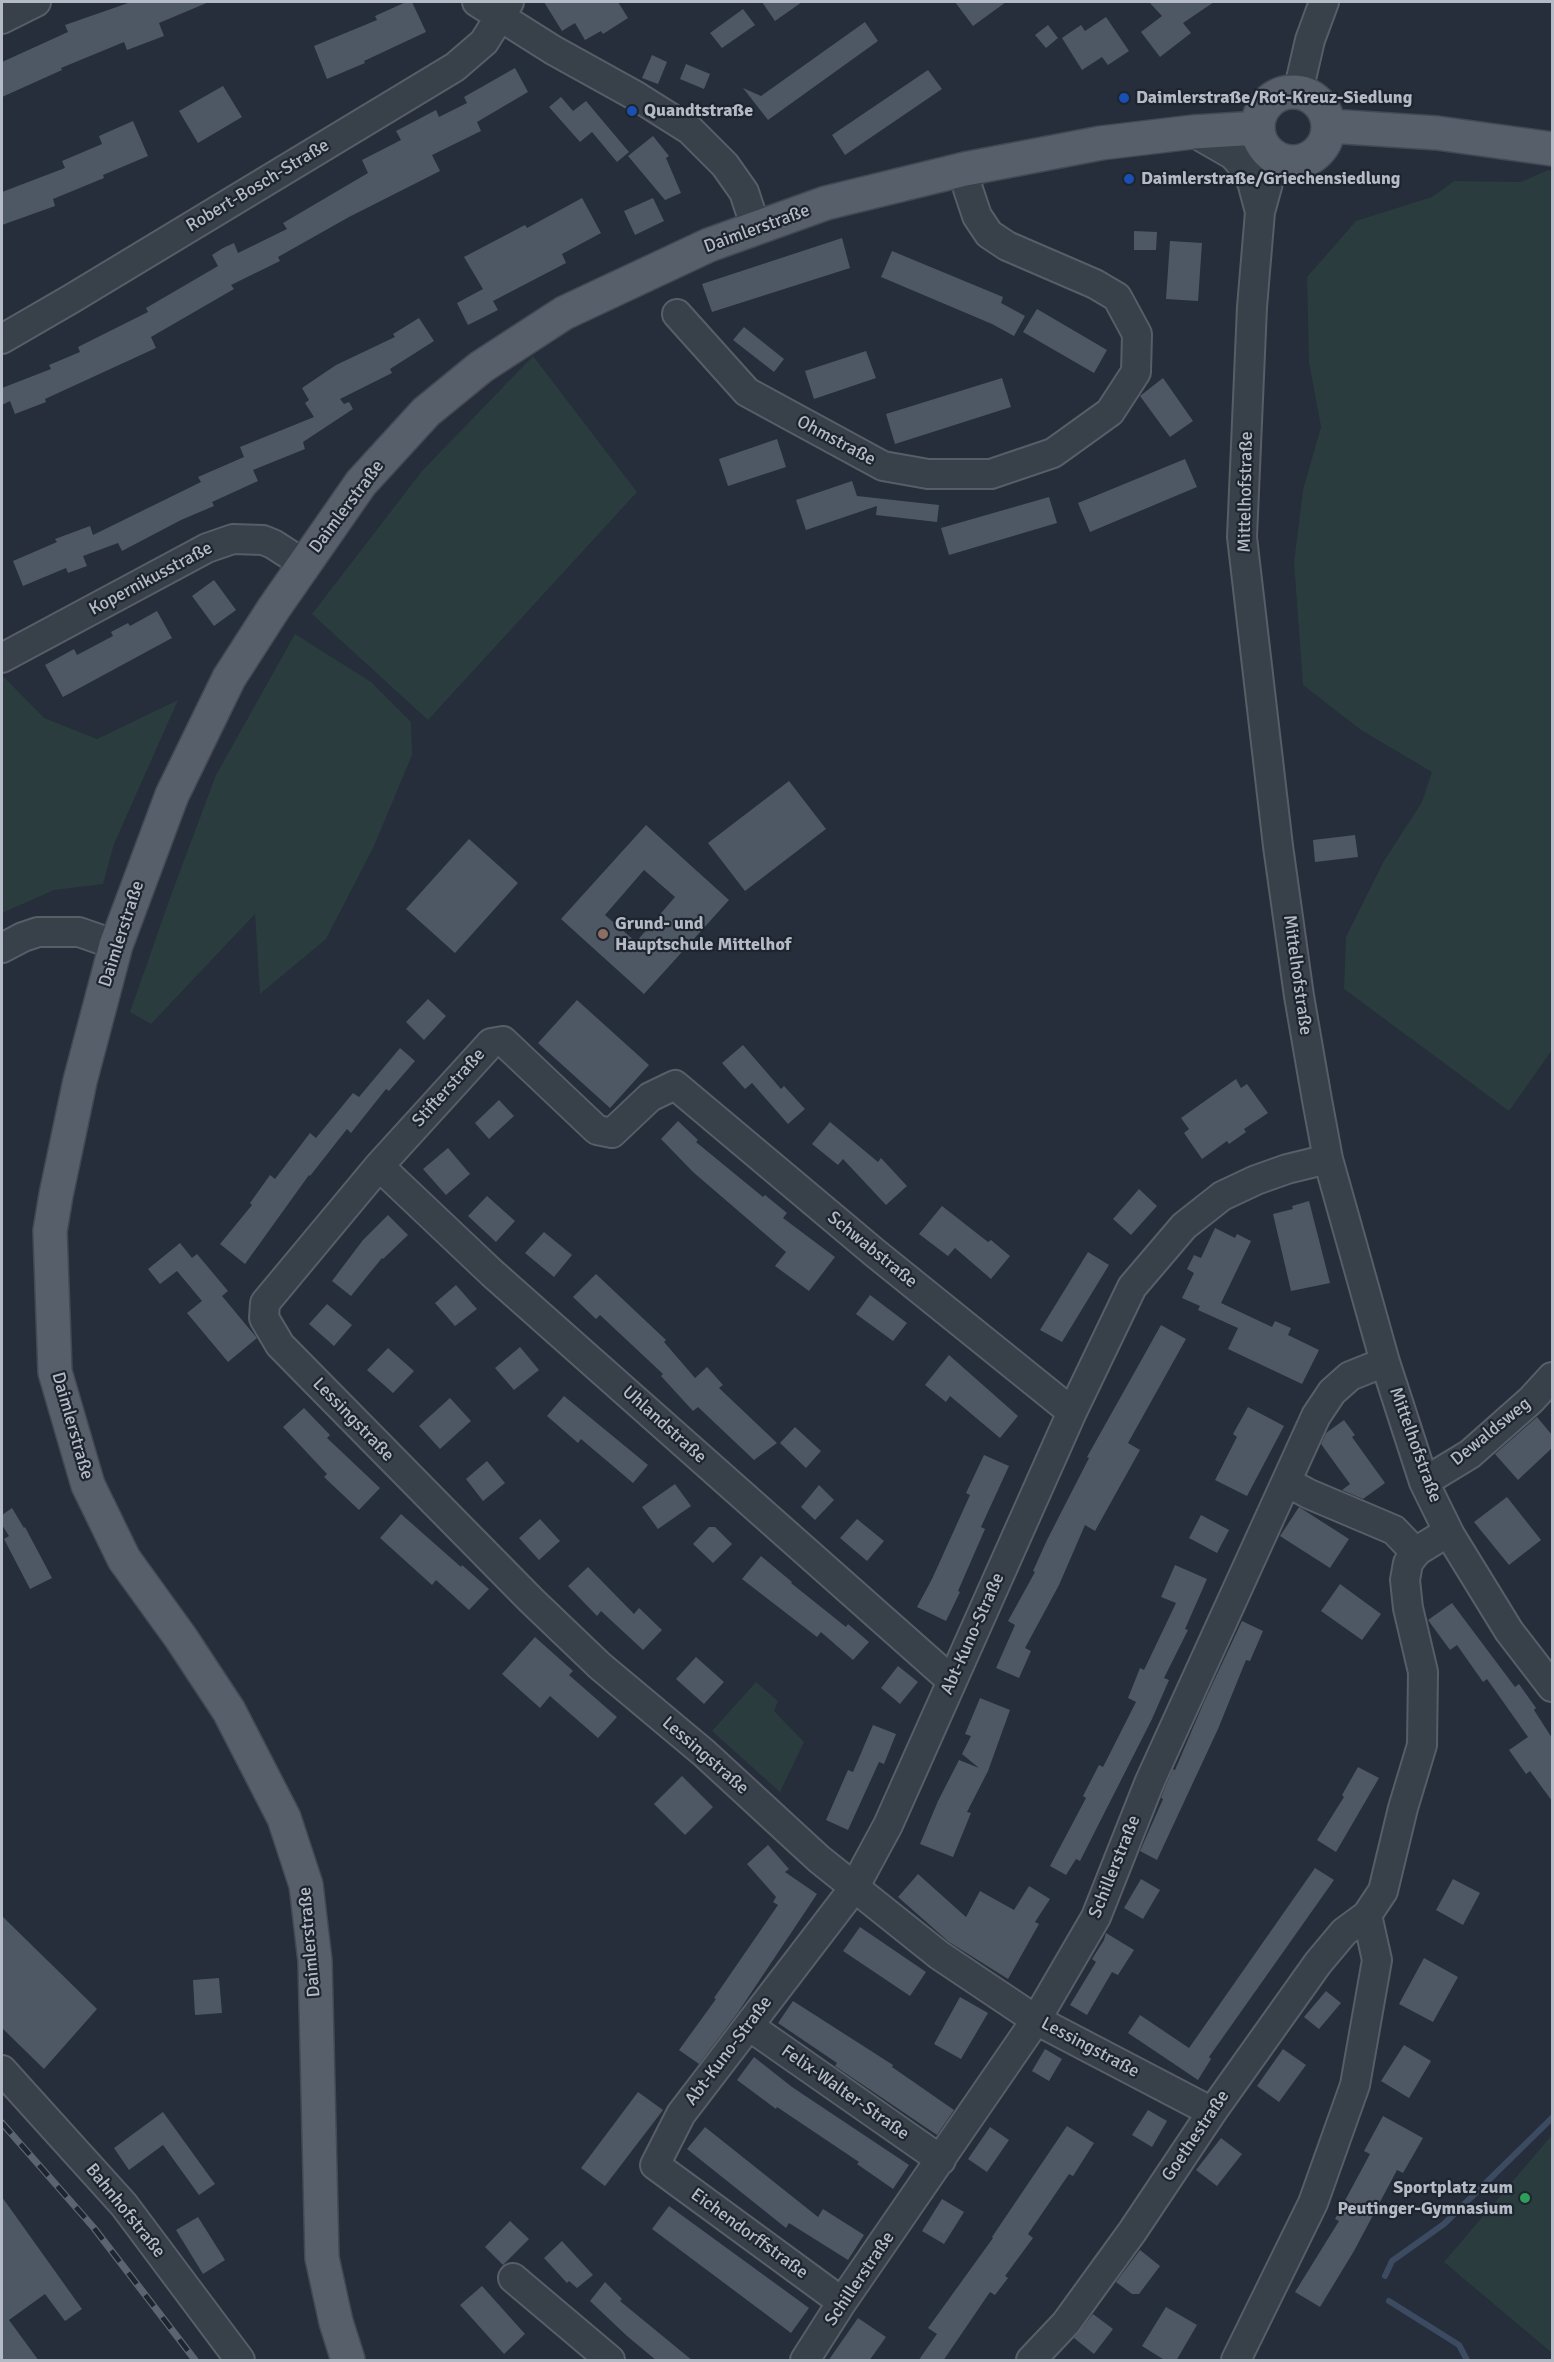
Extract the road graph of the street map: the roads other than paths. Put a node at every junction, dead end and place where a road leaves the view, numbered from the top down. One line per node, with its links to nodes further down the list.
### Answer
1 (36, 2): 5 (street)
2 (477, 2): 4 (street)
3 (1324, 2): 6 (street)
4 (505, 9): 14 (street); 16 (street, Robert-Bosch-Straße)
5 (2, 20)
6 (1298, 92): 7 (main road); 8 (main road)
7 (1329, 126): 10 (main road); 11 (main road)
8 (1258, 128): 9 (main road, Daimlerstraße); 11 (main road)
9 (1193, 132): 12 (main road, Daimlerstraße); 13 (street, Mittelhofstraße)
10 (1552, 149)
11 (1277, 159): 13 (street, Mittelhofstraße)
12 (965, 169): 14 (main road, Daimlerstraße); 15 (street, Ohmstraße)
13 (1260, 212): 22 (street, Mittelhofstraße)
14 (756, 228): 17 (main road, Daimlerstraße)
15 (677, 315)
16 (2, 339)
17 (304, 564): 18 (street, Kopernikusstraße); 19 (main road, Daimlerstraße)
18 (2, 658)
19 (116, 945): 20 (street); 45 (main road, Daimlerstraße)
20 (2, 948)
21 (675, 1085): 23 (street, Stifterstraße); 27 (street, Schwabstraße)
22 (1328, 1159): 25 (street, Mittelhofstraße); 27 (street, Abt-Kuno-Straße)
23 (379, 1166): 24 (street, Stifterstraße); 32 (street, Uhlandstraße)
24 (264, 1318): 34 (street, Lessingstraße)
25 (1385, 1362): 28 (street, Schillerstraße); 29 (street, Mittelhofstraße)
26 (1552, 1377): 29 (street, Dewaldsweg)
27 (1072, 1412): 32 (street, Abt-Kuno-Straße)
28 (1287, 1482): 31 (street); 36 (street, Schillerstraße)
29 (1424, 1482): 30 (street, Mittelhofstraße)
30 (1448, 1532): 31 (street); 33 (street, Mittelhofstraße)
31 (1416, 1553): 35 (street, Goethestraße)
32 (952, 1681): 34 (street, Abt-Kuno-Straße)
33 (1552, 1687)
34 (854, 1888): 36 (street, Lessingstraße); 37 (street, Abt-Kuno-Straße)
35 (1367, 1915): 39 (street, Goethestraße); 49 (street)
36 (1036, 2020): 39 (street, Lessingstraße); 40 (street, Schillerstraße)
37 (748, 2025): 40 (street, Felix-Walter-Straße); 41 (street, Abt-Kuno-Straße)
38 (2, 2070): 44 (street, Bahnhofstraße)
39 (1212, 2112): 48 (street, Goethestraße)
40 (941, 2160): 43 (street, Schillerstraße)
41 (655, 2165): 43 (street, Eichendorffstraße)
42 (513, 2278): 46 (street)
43 (842, 2302): 47 (street, Schillerstraße)
44 (240, 2361)
45 (348, 2361)
46 (610, 2361)
47 (805, 2361)
48 (1031, 2361)
49 (1236, 2361)

